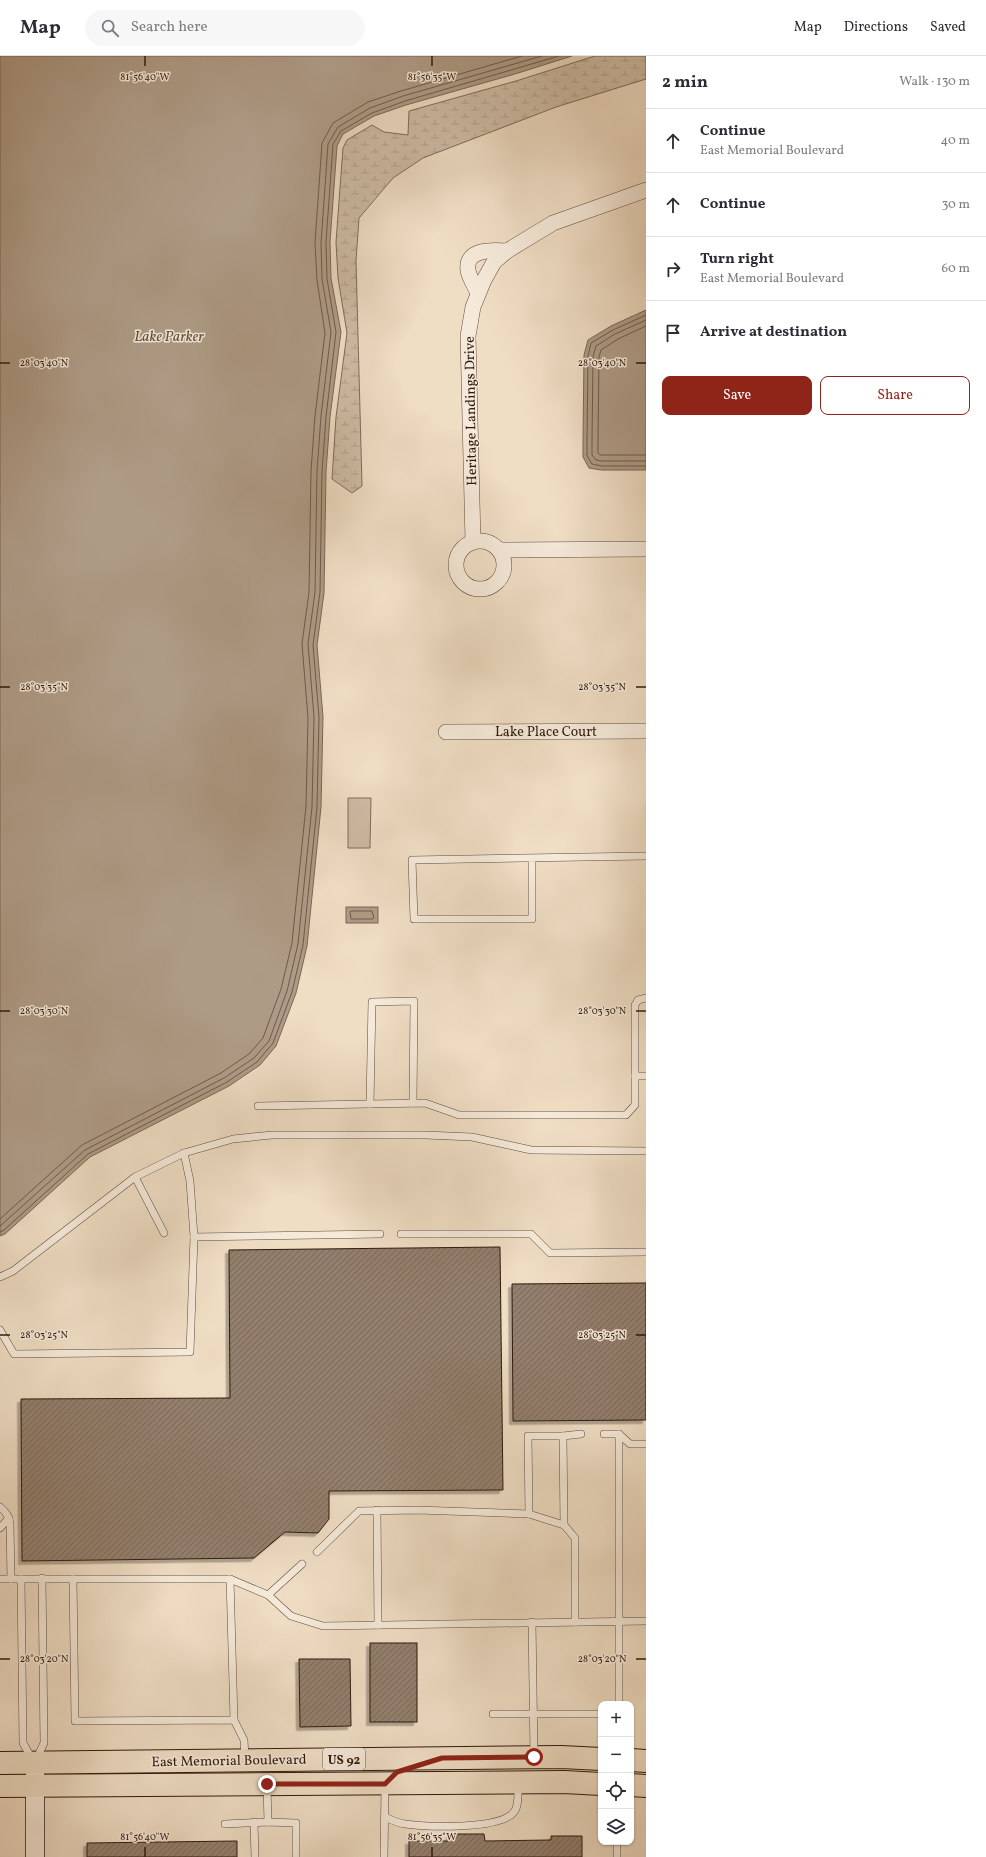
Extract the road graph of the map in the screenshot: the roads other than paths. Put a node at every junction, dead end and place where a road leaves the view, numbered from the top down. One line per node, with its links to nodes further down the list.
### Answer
1 (646, 190): 2 (street, Heritage Landings Drive)
2 (507, 251): 3 (street, Heritage Landings Drive); 3 (street)
3 (478, 293): 4 (street, Heritage Landings Drive)
4 (473, 542): 6 (street); 6 (street)
5 (646, 549): 6 (street)
6 (499, 550)
7 (646, 731): 8 (street, Lake Place Court)
8 (446, 732)
9 (646, 856): 10 (lane)
10 (532, 858): 10 (lane)
11 (646, 998): 12 (lane)
12 (635, 1076): 13 (lane); 14 (lane)
13 (646, 1076)
14 (413, 1103): 15 (lane); 15 (lane)
15 (370, 1104): 16 (lane)
16 (258, 1106)
17 (646, 1151): 18 (lane)
18 (184, 1154): 19 (lane); 23 (lane)
19 (135, 1177): 20 (lane); 25 (lane)
20 (164, 1233)
21 (380, 1234): 23 (lane)
22 (401, 1234): 24 (lane)
23 (194, 1237): 26 (lane)
24 (646, 1252)
25 (0, 1276)
26 (0, 1330)
27 (581, 1434): 30 (lane)
28 (604, 1434): 29 (lane)
29 (619, 1434): 31 (lane); 50 (lane)
30 (563, 1436): 34 (lane); 36 (lane)
31 (646, 1444)
32 (0, 1507): 35 (lane)
33 (377, 1510): 34 (lane); 38 (lane); 51 (lane)
34 (530, 1514): 36 (lane)
35 (9, 1518): 37 (lane); 42 (lane)
36 (564, 1525): 49 (lane)
37 (0, 1528)
38 (317, 1552)
39 (302, 1564): 46 (lane)
40 (42, 1578): 43 (lane); 44 (lane); 63 (lane)
41 (0, 1579): 42 (lane)
42 (11, 1579): 44 (lane)
43 (72, 1579): 45 (lane); 56 (lane)
44 (21, 1580): 63 (lane)
45 (230, 1580): 46 (lane); 56 (lane)
46 (268, 1595): 51 (lane)
47 (646, 1621): 50 (lane)
48 (532, 1622): 49 (lane); 51 (lane); 54 (lane)
49 (575, 1622): 50 (lane)
50 (619, 1622): 52 (lane)
51 (378, 1625)
52 (619, 1701)
53 (494, 1714): 54 (lane)
54 (534, 1714): 55 (lane); 57 (lane)
55 (598, 1714)
56 (234, 1720): 60 (lane)
57 (534, 1757): 58 (main road, East Memorial Boulevard / US 92); 59 (main road, East Memorial Boulevard / US 92)
58 (442, 1758): 60 (main road, East Memorial Boulevard / US 92); 67 (main road)
59 (598, 1759)
60 (245, 1760): 63 (main road, East Memorial Boulevard / US 92)
61 (634, 1760): 62 (main road)
62 (646, 1761)
63 (35, 1762): 64 (main road, East Memorial Boulevard / US 92); 71 (street)
64 (0, 1763)
65 (518, 1783): 67 (main road, East Memorial Boulevard / US 92); 68 (main road, East Memorial Boulevard / US 92); 73 (lane)
66 (267, 1784): 67 (main road, East Memorial Boulevard / US 92); 71 (main road, East Memorial Boulevard / US 92); 75 (lane)
67 (385, 1784): 73 (lane)
68 (598, 1784)
69 (634, 1785): 72 (main road)
70 (0, 1786): 71 (main road, East Memorial Boulevard / US 92)
71 (35, 1786): 78 (street)
72 (646, 1786)
73 (385, 1817): 81 (lane)
74 (254, 1822): 75 (lane); 76 (lane); 79 (lane)
75 (268, 1822): 80 (lane)
76 (225, 1824)
77 (617, 1845): 82 (lane)
78 (35, 1857)
79 (255, 1857)
80 (296, 1857)
81 (384, 1857)
82 (617, 1857)

